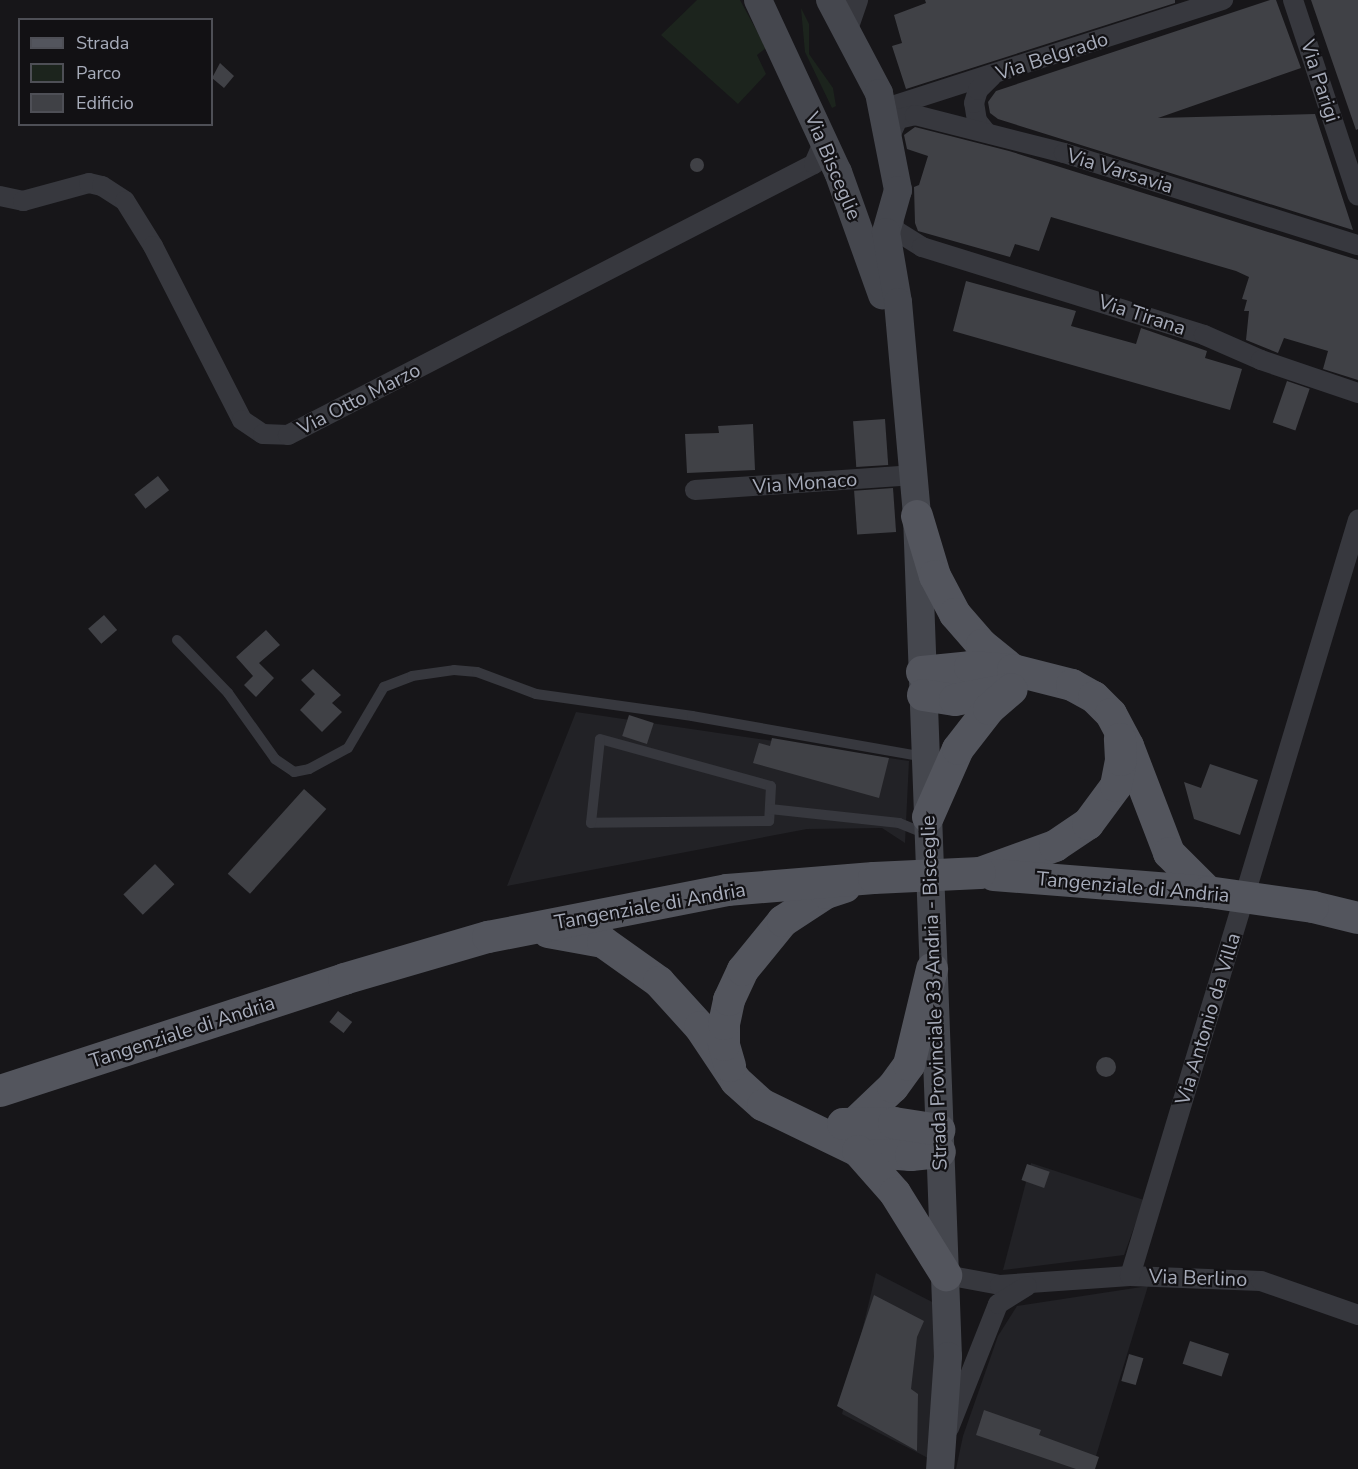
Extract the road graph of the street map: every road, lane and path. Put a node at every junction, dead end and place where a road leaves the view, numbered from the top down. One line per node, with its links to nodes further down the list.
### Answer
1 (758, 0): 11 (main road, Via Bisceglie)
2 (831, 0): 5 (main road, Via Bisceglie)
3 (1223, 0): 6 (street, Via Belgrado)
4 (1293, 0): 13 (street, Via Parigi)
5 (850, 13): 7 (main road, Via Bisceglie)
6 (992, 76): 7 (street, Via Belgrado); 8 (street)
7 (882, 102): 9 (main road, Via Bisceglie)
8 (986, 132): 9 (street, Via Varsavia); 15 (street, Via Varsavia)
9 (890, 136): 10 (main road, Via Bisceglie)
10 (895, 164): 11 (main road); 14 (main road, Via Bisceglie)
11 (830, 165): 12 (street, Via Otto Marzo); 18 (main road, Via Bisceglie)
12 (0, 196)
13 (1358, 196)
14 (890, 209): 16 (street, Via Tirana); 17 (main road, Via Bisceglie)
15 (1358, 245)
16 (922, 247): 17 (street); 19 (street, Via Tirana)
17 (898, 302): 18 (main road, Via Bisceglie)
18 (899, 336): 20 (main road, Via Bisceglie)
19 (1358, 393)
20 (914, 475): 21 (street, Via Monaco); 22 (main road, Via Bisceglie)
21 (695, 490)
22 (916, 516): 25 (main road); 26 (main road, Strada Provinciale 33 Andria - Bisceglie)
23 (1356, 532): 42 (street, Via Antonio da Villa)
24 (177, 640): 28 (lane)
25 (1022, 679): 26 (main road); 27 (main road); 30 (main road)
26 (923, 684): 28 (main road, Strada Provinciale 33 Andria - Bisceglie)
27 (1117, 725): 31 (main road); 33 (main road)
28 (926, 757): 30 (main road, Strada Provinciale 33 Andria - Bisceglie)
29 (770, 809): 29 (lane); 30 (lane)
30 (928, 826): 36 (main road, Strada Provinciale 33 Andria - Bisceglie)
31 (980, 873): 32 (main road, Tangenziale di Andria, bridge); 33 (main road, Tangenziale di Andria)
32 (874, 878): 35 (main road, Tangenziale di Andria); 37 (main road)
33 (1208, 892): 34 (main road, Tangenziale di Andria, bridge)
34 (1358, 918)
35 (488, 937): 37 (main road); 38 (main road, Tangenziale di Andria)
36 (932, 969): 39 (main road); 40 (main road, Strada Provinciale 33 Andria - Bisceglie)
37 (732, 1073): 39 (main road)
38 (0, 1091)
39 (856, 1137): 40 (main road); 41 (main road)
40 (940, 1141): 41 (main road, Strada Provinciale 33 Andria - Bisceglie)
41 (946, 1275): 43 (street, Via Berlino); 45 (main road, Strada Provinciale 33 Andria - Bisceglie)
42 (1130, 1276): 43 (street, Via Berlino); 44 (street, Via Berlino)
43 (1032, 1284): 45 (street, Via Berlino)
44 (1358, 1315)
45 (945, 1439): 46 (main road, Strada Provinciale 33 Andria - Bisceglie)
46 (940, 1469)

